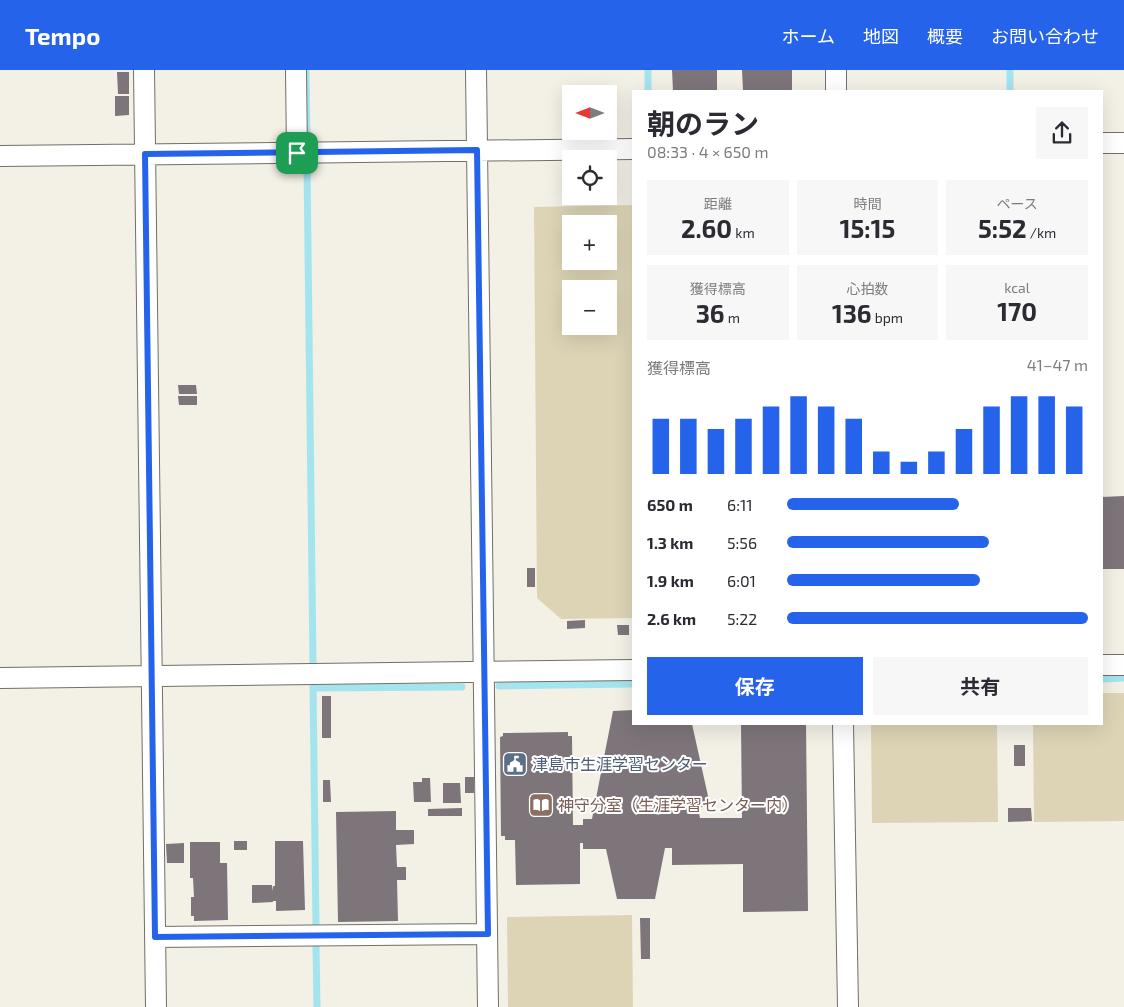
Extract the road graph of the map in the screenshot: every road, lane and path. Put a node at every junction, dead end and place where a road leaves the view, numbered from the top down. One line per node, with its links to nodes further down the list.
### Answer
1 (144, 70): 11 (street)
2 (296, 70): 10 (street)
3 (476, 70): 9 (street)
4 (836, 70): 5 (street)
5 (836, 90)
6 (1103, 143): 7 (street)
7 (1124, 143)
8 (632, 149): 9 (street)
9 (477, 150): 10 (street); 16 (street)
10 (297, 153): 11 (street)
11 (145, 154): 12 (street); 17 (street)
12 (0, 156)
13 (1103, 665): 14 (street)
14 (1124, 665)
15 (632, 670): 16 (street)
16 (484, 672): 17 (street); 20 (street)
17 (152, 676): 18 (street); 21 (street)
18 (0, 678)
19 (843, 725): 24 (street)
20 (488, 934): 21 (street); 23 (street)
21 (155, 937): 22 (street)
22 (156, 1007)
23 (488, 1007)
24 (848, 1007)

